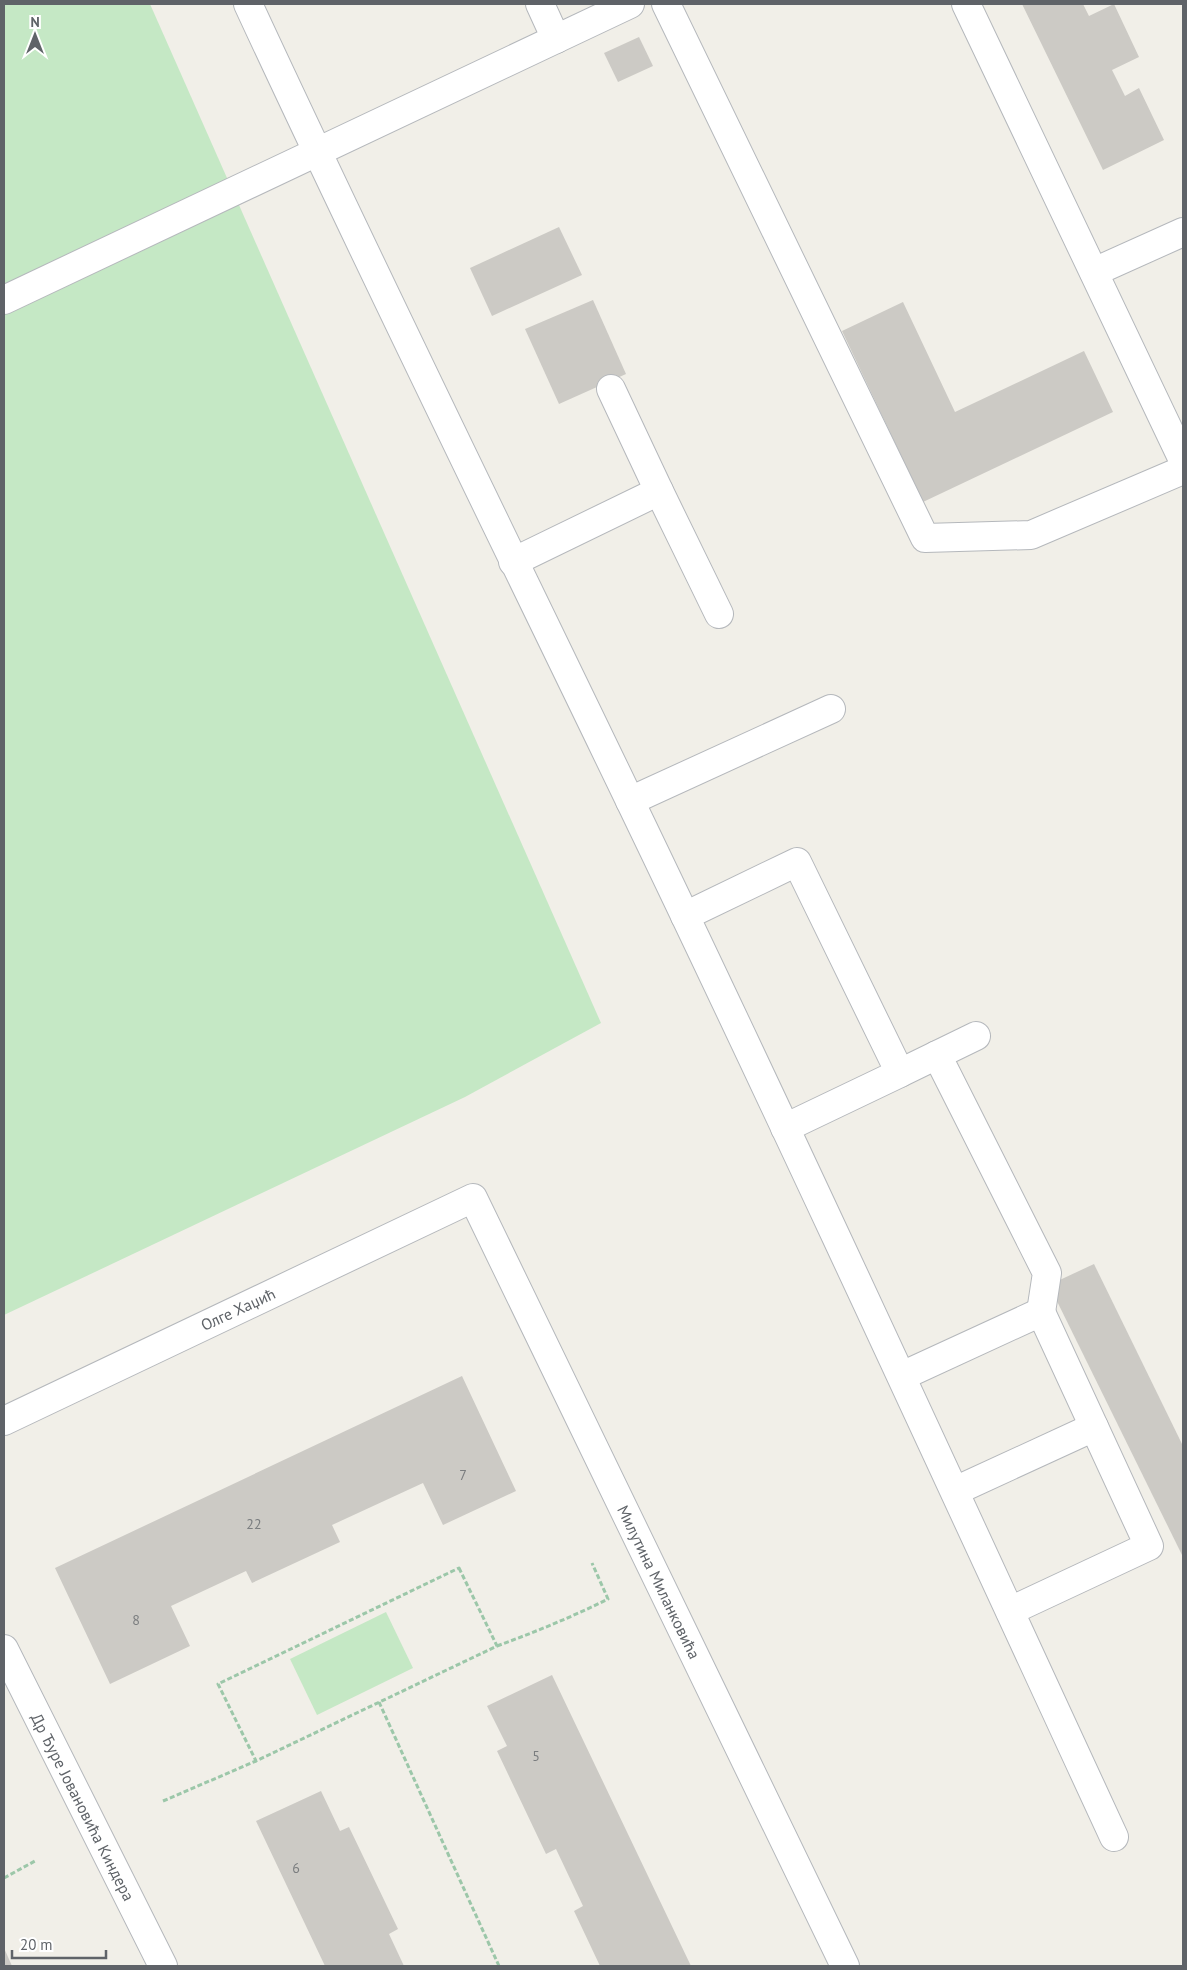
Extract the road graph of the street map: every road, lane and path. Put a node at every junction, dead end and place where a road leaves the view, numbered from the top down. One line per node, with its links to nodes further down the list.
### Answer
1 (248, 4): 7 (street)
2 (540, 4): 6 (street)
3 (630, 4): 6 (street)
4 (666, 4): 13 (street)
5 (966, 4): 9 (street)
6 (556, 39): 7 (street)
7 (316, 151): 10 (street); 15 (street)
8 (1183, 232): 9 (street)
9 (1094, 272): 12 (street)
10 (4, 300)
11 (611, 389): 14 (street)
12 (1183, 460)
13 (1183, 470)
14 (659, 491): 15 (street); 16 (street)
15 (513, 562): 18 (street)
16 (719, 614)
17 (831, 709): 18 (street)
18 (630, 801): 19 (street)
19 (685, 916): 22 (street); 23 (street)
20 (976, 1036): 21 (street)
21 (937, 1055): 22 (street); 25 (street)
22 (900, 1073): 23 (street)
23 (785, 1128): 26 (street)
24 (473, 1198): 27 (street, Олге Хаџић); 42 (street, Милутина Миланковића)
25 (1041, 1312): 26 (street); 28 (street)
26 (902, 1376): 29 (street)
27 (4, 1421)
28 (1094, 1427): 29 (street); 31 (street)
29 (955, 1491): 31 (street)
30 (592, 1563): 32 (path)
31 (1010, 1611): 37 (street)
32 (497, 1646): 34 (path); 35 (path)
33 (4, 1649): 40 (street, Др Ђуре Јовановића Киндера)
34 (379, 1702): 35 (path); 41 (path)
35 (256, 1761): 36 (path)
36 (164, 1801)
37 (1114, 1836)
38 (35, 1861): 39 (path)
39 (4, 1878)
40 (163, 1966)
41 (499, 1966)
42 (846, 1966)

